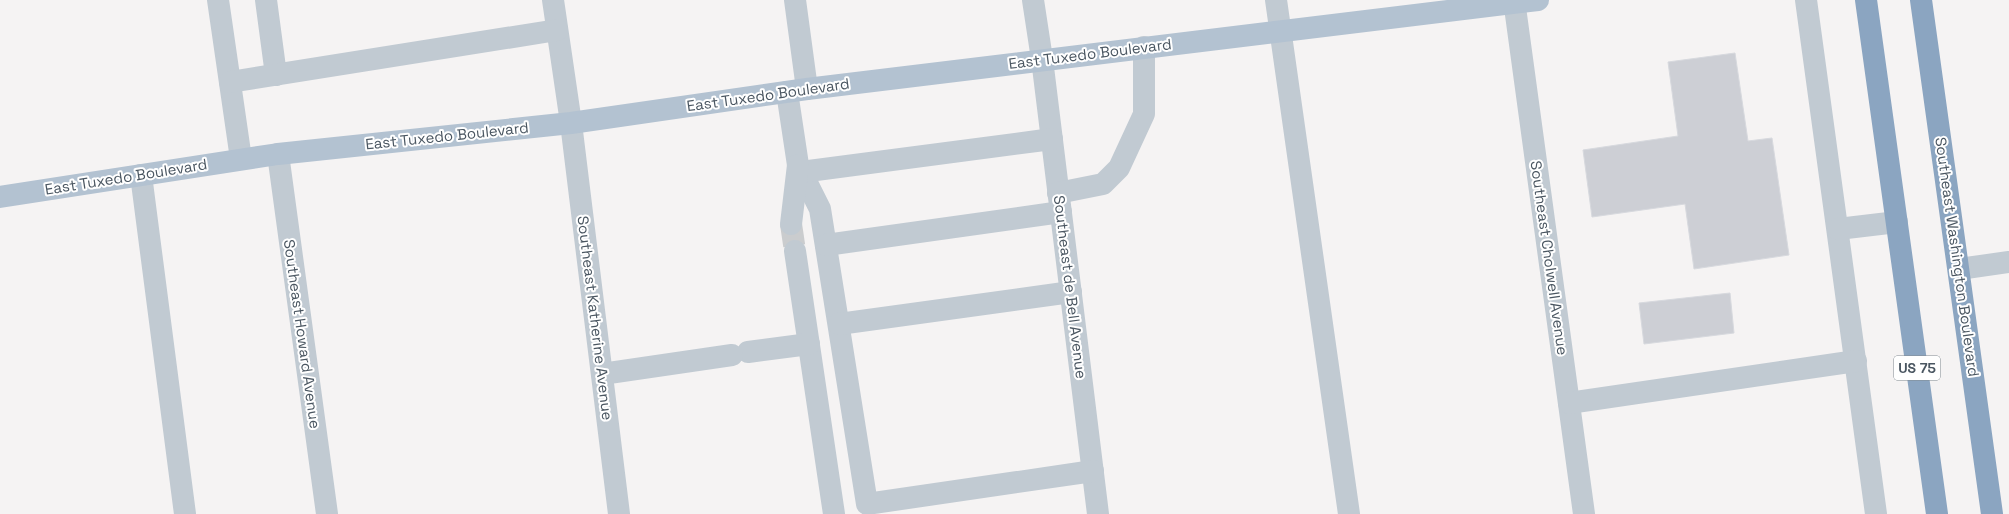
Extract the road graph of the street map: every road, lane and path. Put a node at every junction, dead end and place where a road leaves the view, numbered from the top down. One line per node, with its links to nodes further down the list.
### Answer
1 (218, 0): 17 (street)
2 (266, 0): 16 (street)
3 (553, 0): 12 (street, Southeast Katherine Avenue)
4 (795, 0): 18 (street)
5 (1033, 0): 15 (street, Southeast de Bell Avenue)
6 (1276, 0): 13 (street)
7 (1538, 0): 11 (main road, East Tuxedo Boulevard)
8 (1806, 0): 29 (street)
9 (1866, 0): 27 (highway, US 75)
10 (1921, 0): 33 (highway, Southeast Washington Boulevard)
11 (1514, 2): 13 (main road, East Tuxedo Boulevard); 39 (street, Southeast Cholwell Avenue)
12 (557, 30): 16 (street); 19 (street, Southeast Katherine Avenue)
13 (1281, 31): 14 (main road, East Tuxedo Boulevard); 46 (street)
14 (1144, 47): 15 (main road, East Tuxedo Boulevard); 26 (street)
15 (1042, 59): 18 (main road, East Tuxedo Boulevard); 20 (street, Southeast de Bell Avenue)
16 (276, 75): 17 (street)
17 (230, 82): 22 (street)
18 (797, 90): 19 (main road, East Tuxedo Boulevard); 23 (street)
19 (571, 122): 21 (main road, East Tuxedo Boulevard); 38 (street, Southeast Katherine Avenue)
20 (1052, 139): 23 (street); 26 (street, Southeast de Bell Avenue)
21 (278, 154): 22 (main road, East Tuxedo Boulevard); 42 (street, Southeast Howard Avenue)
22 (241, 159): 24 (main road, East Tuxedo Boulevard)
23 (800, 168): 28 (street); 30 (street)
24 (141, 175): 25 (main road, East Tuxedo Boulevard); 41 (street)
25 (0, 197)
26 (1060, 203): 30 (street); 34 (street, Southeast de Bell Avenue)
27 (1897, 222): 29 (street); 49 (highway, US 75)
28 (791, 224)
29 (1838, 229): 37 (street)
30 (826, 245): 35 (street)
31 (795, 251): 36 (street)
32 (2009, 262): 33 (street)
33 (1959, 269): 50 (highway, Southeast Washington Boulevard)
34 (1071, 292): 35 (street); 40 (street, Southeast de Bell Avenue)
35 (838, 324): 40 (street)
36 (809, 344): 38 (street); 44 (street)
37 (1856, 361): 39 (street); 48 (street)
38 (602, 374): 43 (street, Southeast Katherine Avenue)
39 (1569, 404): 47 (street, Southeast Cholwell Avenue)
40 (1093, 471): 45 (street, Southeast de Bell Avenue)
41 (184, 514)
42 (327, 514)
43 (619, 514)
44 (834, 514)
45 (1098, 514)
46 (1349, 514)
47 (1584, 514)
48 (1876, 514)
49 (1937, 514)
50 (1992, 514)

